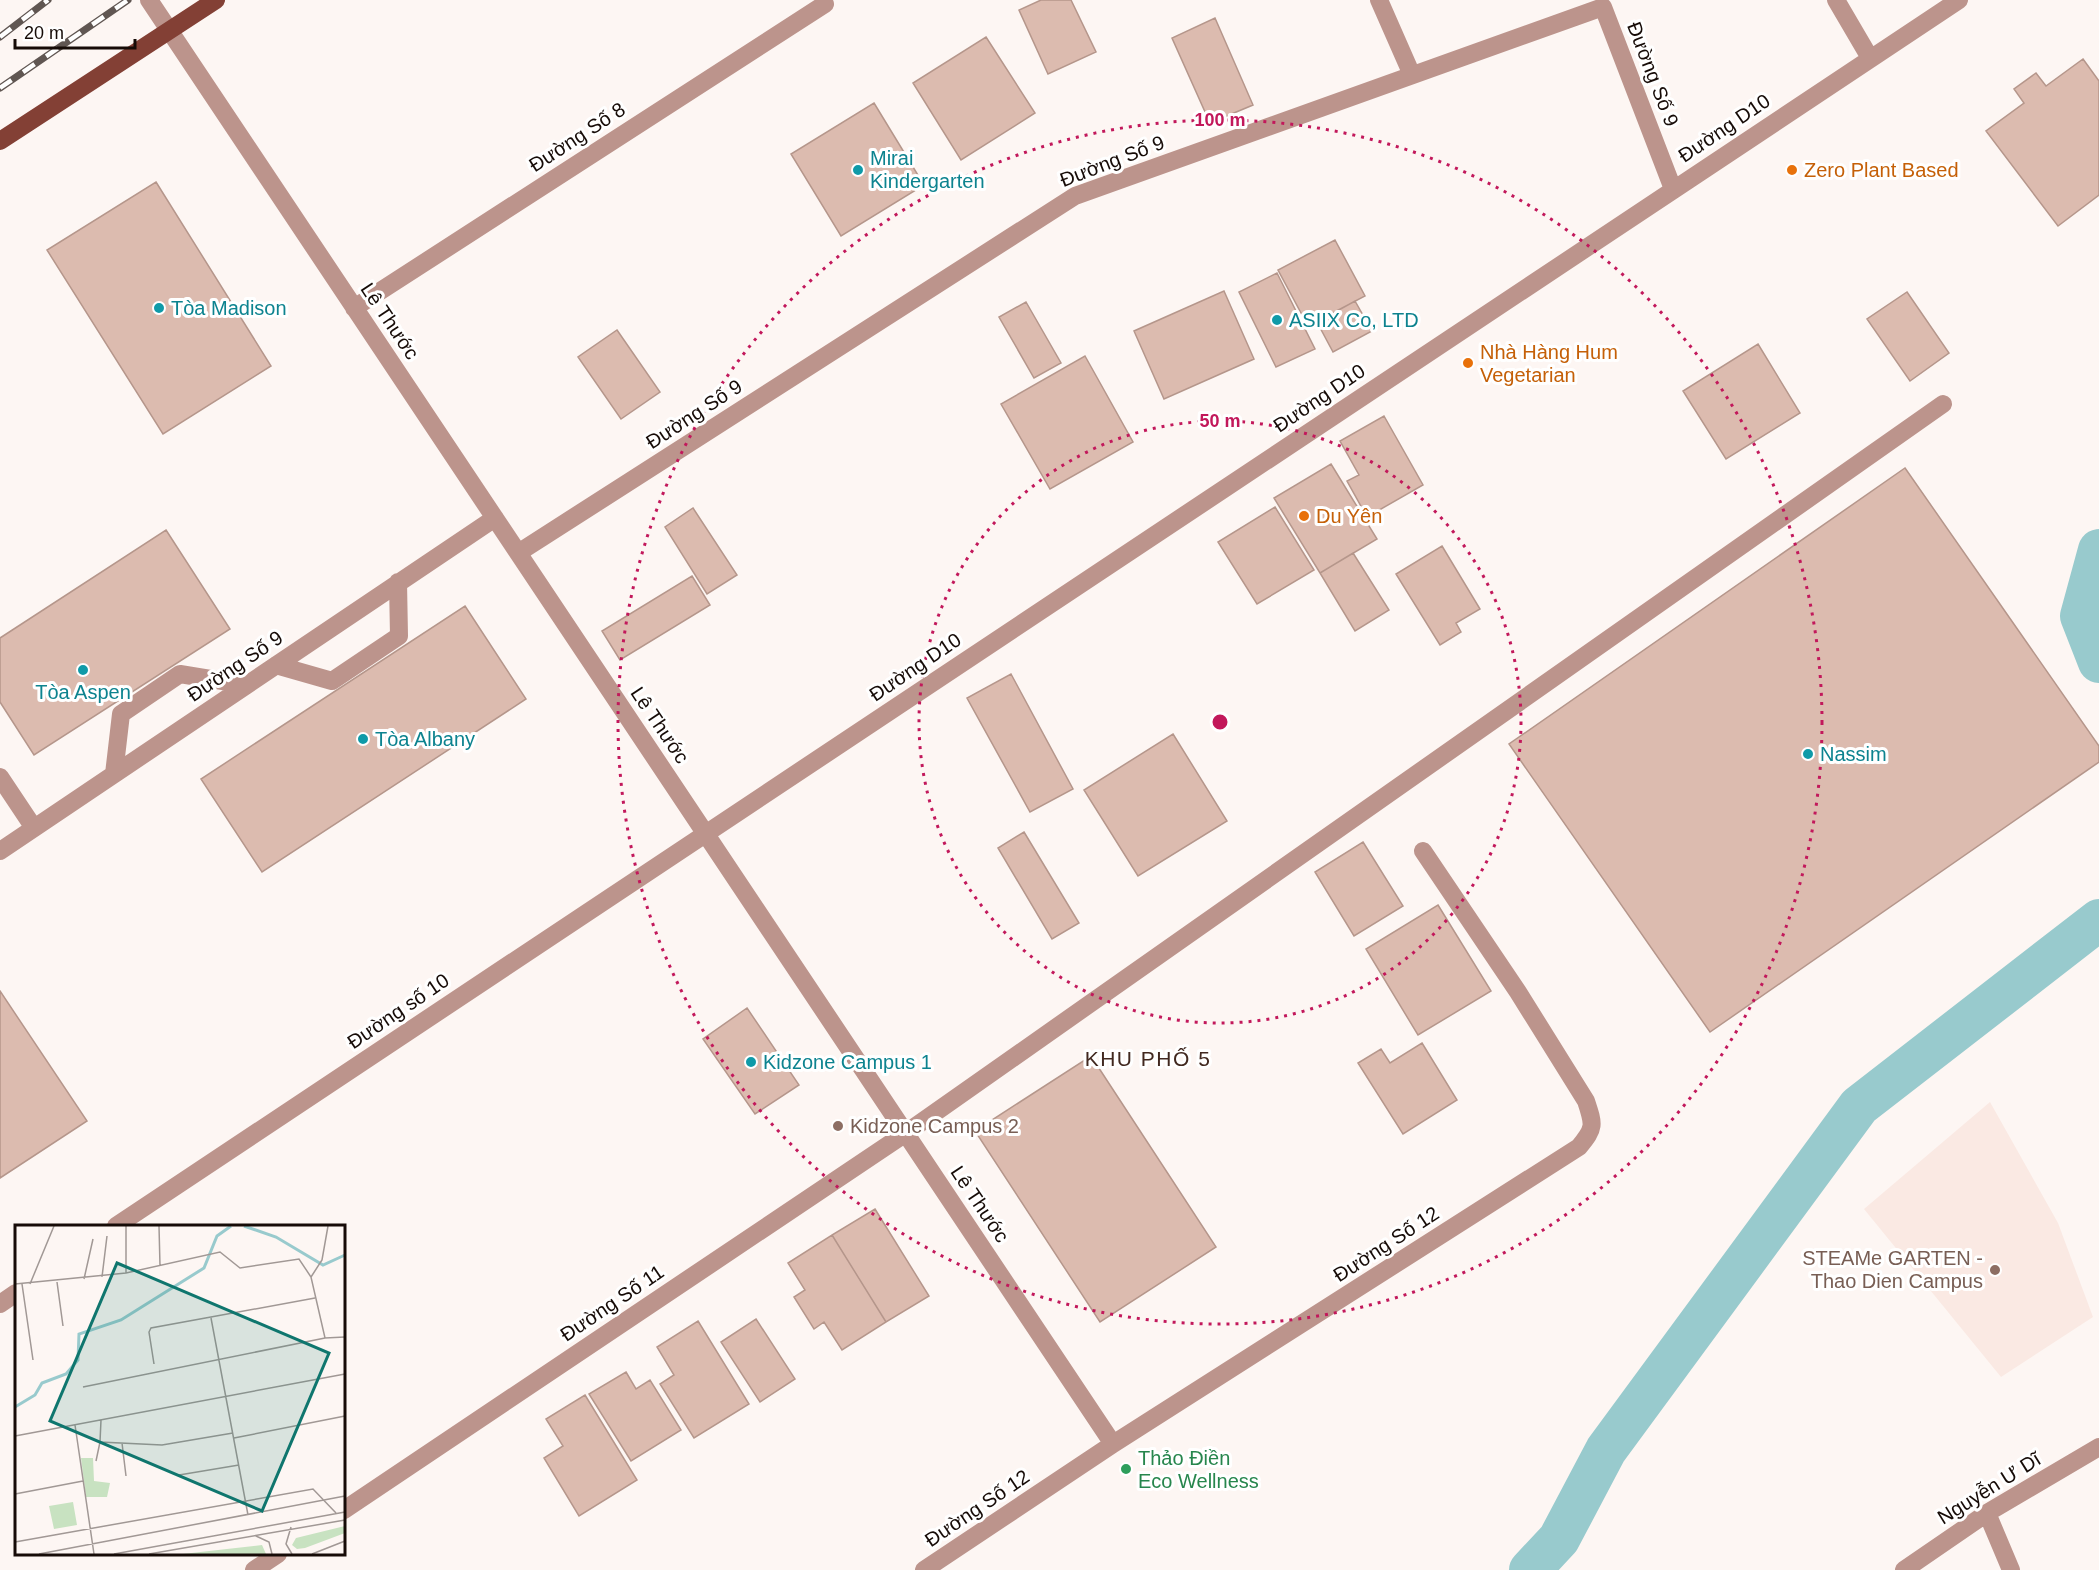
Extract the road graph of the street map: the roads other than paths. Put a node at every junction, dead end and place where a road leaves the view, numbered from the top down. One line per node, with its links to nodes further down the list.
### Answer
1 (149, 0): 8 (street, Lê Thước)
2 (216, 0): 8 (main road)
3 (1379, 0): 10 (street)
4 (1836, 0): 9 (street)
5 (1959, 0): 9 (street, Đường D10)
6 (825, 4): 13 (street, Đường Số 8)
7 (1602, 4): 10 (street, Đường Số 9); 12 (street, Đường Số 9)
8 (169, 31): 11 (main road); 13 (street, Lê Thước)
9 (1870, 58): 12 (street, Đường D10)
10 (1412, 75): 16 (street, Đường Số 9)
11 (0, 141)
12 (1673, 189): 23 (street, Đường D10)
13 (354, 308): 15 (street, Lê Thước)
14 (1943, 404): 26 (street, Đường Số 11)
15 (495, 518): 16 (street, Lê Thước); 17 (street, Đường Số 9)
16 (518, 553): 23 (street, Lê Thước)
17 (398, 582): 18 (street, Đường Số 9); 18 (street)
18 (276, 665): 19 (street, Đường Số 9)
19 (247, 685): 20 (street, Đường Số 9); 20 (street)
20 (114, 774): 22 (street, Đường Số 9)
21 (0, 777): 22 (street)
22 (34, 828): 24 (street, Đường Số 9)
23 (705, 834): 26 (street, Lê Thước); 27 (street, Đường số 10)
24 (0, 851)
25 (1423, 851): 30 (street, Đường Số 12)
26 (906, 1133): 30 (street, Lê Thước); 32 (street, Đường Số 11)
27 (119, 1225)
28 (15, 1294): 29 (street)
29 (0, 1304)
30 (1113, 1444): 36 (street, Đường Số 12)
31 (2099, 1447): 33 (street, Nguyễn Ư Dĩ)
32 (345, 1509)
33 (1987, 1513): 37 (street, Nguyễn Ư Dĩ); 38 (street)
34 (276, 1555): 35 (street)
35 (254, 1570)
36 (924, 1570)
37 (1904, 1570)
38 (2011, 1570)

